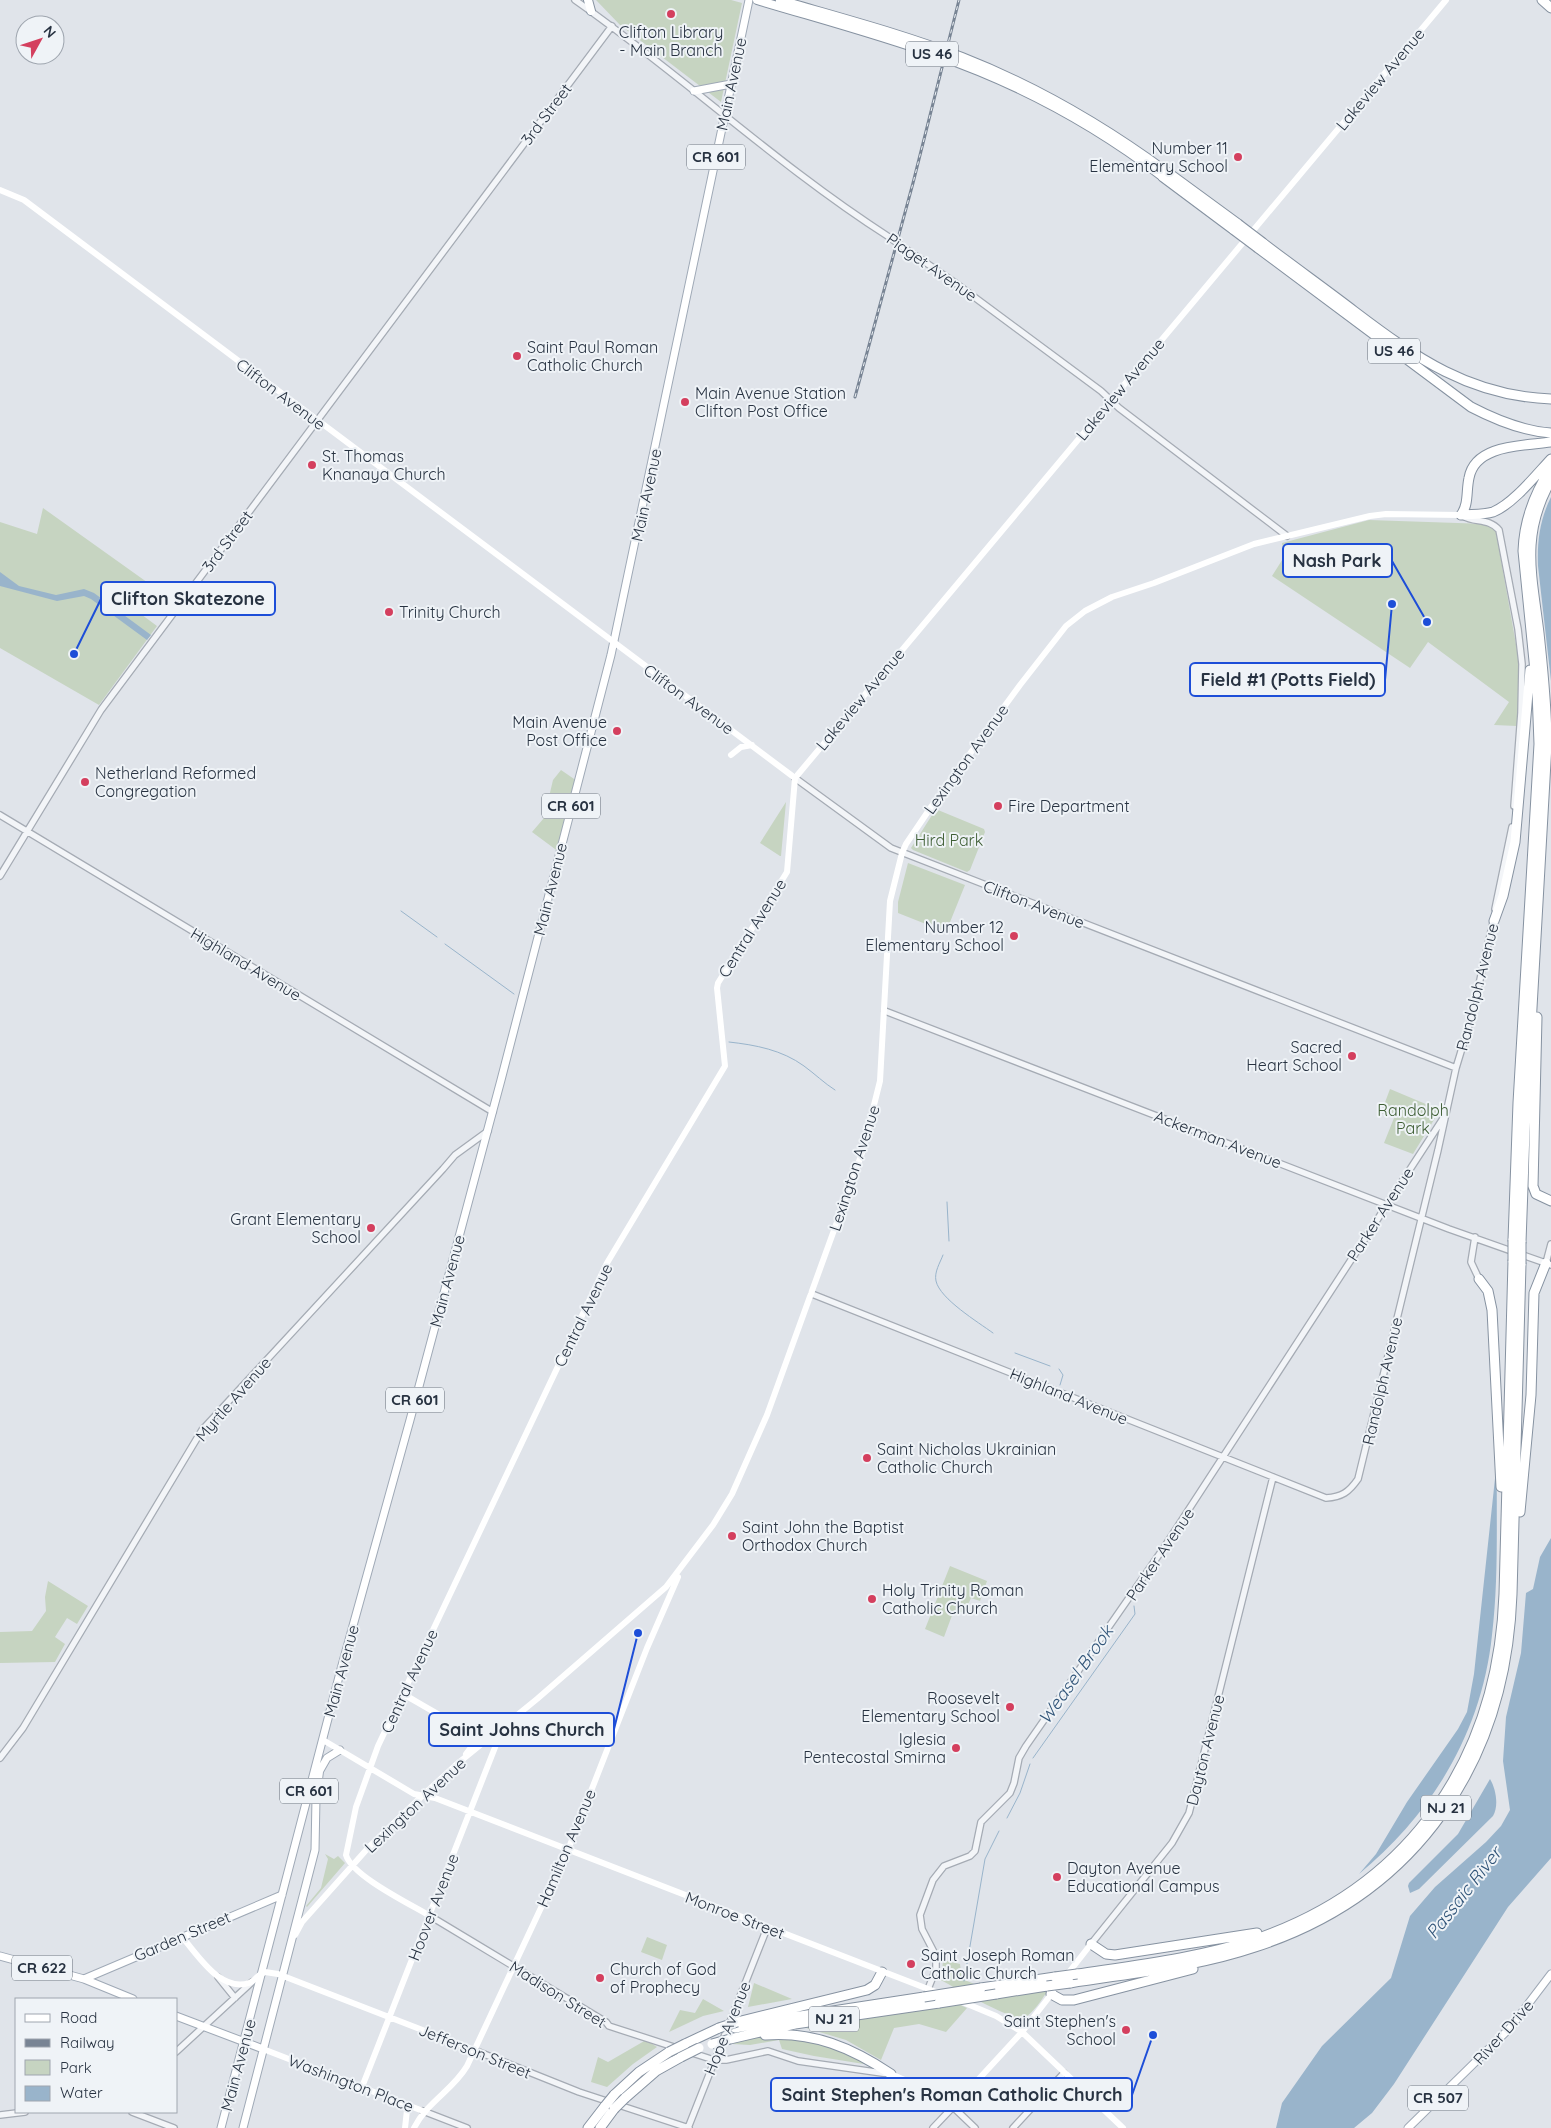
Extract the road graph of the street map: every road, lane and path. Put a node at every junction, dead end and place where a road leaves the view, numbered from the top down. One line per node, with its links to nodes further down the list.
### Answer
1 (575, 0): 7 (street, Piaget Avenue)
2 (757, 0): 15 (highway, US 46)
3 (780, 0): 11 (highway, US 46)
4 (1446, 0): 19 (main road, Lakeview Avenue)
5 (1542, 0): 8 (highway)
6 (748, 3): 12 (main road, Main Avenue / CR 601)
7 (588, 4): 9 (street, Piaget Avenue)
8 (1551, 8)
9 (612, 26): 13 (street, Piaget Avenue); 20 (street, 3rd Street)
10 (1023, 73): 11 (highway)
11 (1013, 79): 15 (highway, US 46)
12 (731, 84): 13 (main road); 14 (main road, Main Avenue / CR 601)
13 (694, 91): 14 (street, Piaget Avenue)
14 (724, 116): 19 (street, Piaget Avenue, bridge); 29 (main road, Main Avenue / CR 601)
15 (1165, 174): 17 (highway, US 46, bridge)
16 (0, 190): 20 (main road, Clifton Avenue)
17 (1260, 246): 18 (highway, US 46); 21 (highway, US 46)
18 (1551, 399)
19 (1111, 400): 27 (street, Piaget Avenue); 32 (main road, Lakeview Avenue)
20 (316, 420): 29 (main road, Clifton Avenue); 34 (street, 3rd Street)
21 (1551, 432)
22 (1551, 442): 26 (highway)
23 (1551, 459): 26 (highway)
24 (1551, 468): 28 (highway, NJ 21)
25 (1551, 480): 37 (highway, NJ 21)
26 (1461, 515): 27 (main road, Lexington Avenue); 38 (street, Randolph Avenue)
27 (1287, 536): 35 (main road, Lexington Avenue)
28 (1524, 578): 38 (highway); 48 (highway, NJ 21)
29 (614, 643): 30 (main road, Clifton Avenue); 41 (main road, Main Avenue / CR 601)
30 (752, 745): 31 (main road); 32 (main road, Clifton Avenue)
31 (731, 756)
32 (795, 778): 35 (street, Clifton Avenue); 58 (main road, Central Avenue)
33 (0, 815): 34 (street, Highland Avenue)
34 (27, 832): 36 (street, 3rd Street); 41 (street, Highland Avenue)
35 (902, 853): 39 (main road, Lexington Avenue); 40 (street, Clifton Avenue)
36 (0, 876)
37 (1538, 901): 44 (highway); 48 (highway, NJ 21)
38 (1494, 921): 40 (street, Randolph Avenue)
39 (884, 1011): 45 (street, Ackerman Avenue); 52 (main road, Lexington Avenue)
40 (1456, 1068): 42 (street, Randolph Avenue)
41 (493, 1112): 43 (main road, Main Avenue / CR 601)
42 (1447, 1113): 45 (street, Parker Avenue); 46 (street, Randolph Avenue)
43 (488, 1131): 62 (main road, Main Avenue / CR 601); 64 (street, Myrtle Avenue)
44 (1551, 1201)
45 (1386, 1204): 46 (street, Ackerman Avenue); 53 (street, Parker Avenue)
46 (1421, 1218): 47 (street, Ackerman Avenue); 55 (street, Randolph Avenue)
47 (1475, 1237): 50 (street, Ackerman Avenue); 51 (street)
48 (1517, 1241): 57 (highway, NJ 21, bridge)
49 (1551, 1244): 50 (street)
50 (1548, 1264): 57 (highway)
51 (1479, 1279): 57 (highway)
52 (812, 1294): 53 (street, Highland Avenue); 56 (main road, Lexington Avenue)
53 (1224, 1457): 54 (street, Highland Avenue); 91 (street, Parker Avenue)
54 (1273, 1477): 55 (street, Highland Avenue); 79 (street, Dayton Avenue)
55 (1326, 1498)
56 (681, 1569): 59 (main road, Lexington Avenue); 70 (main road, Hamilton Avenue)
57 (1507, 1624): 73 (highway, NJ 21); 77 (highway, NJ 21)
58 (404, 1694): 61 (main road); 65 (main road, Central Avenue)
59 (510, 1720): 60 (main road, Lexington Avenue); 61 (main road)
60 (503, 1726): 66 (main road, Lexington Avenue); 69 (main road, Hoover Avenue)
61 (464, 1728): 66 (main road)
62 (322, 1740): 63 (main road, Monroe Street); 67 (main road, Main Avenue / CR 601); 74 (main road, Main Avenue / CR 601)
63 (340, 1750): 65 (main road, Monroe Street); 67 (main road)
64 (0, 1758)
65 (370, 1767): 68 (main road, Monroe Street); 71 (main road, Central Avenue)
66 (450, 1770): 68 (main road, Lexington Avenue)
67 (319, 1773): 80 (main road, Main Avenue / CR 601)
68 (422, 1796): 69 (main road, Monroe Street); 72 (main road, Lexington Avenue)
69 (471, 1812): 70 (main road, Monroe Street); 75 (main road, Hoover Avenue)
70 (568, 1850): 76 (main road, Monroe Street); 82 (main road, Hamilton Avenue)
71 (347, 1859): 72 (main road, Madison Street)
72 (352, 1866): 75 (main road, Madison Street); 80 (main road, Lexington Avenue)
73 (1349, 1893): 79 (highway); 91 (highway, NJ 21, bridge)
74 (282, 1895): 78 (main road, Garden Street); 84 (main road, Main Avenue / CR 601)
75 (430, 1916): 82 (street, Madison Street); 95 (main road, Hoover Avenue)
76 (767, 1928): 83 (main road, Monroe Street); 104 (street, Hope Avenue)
77 (1295, 1932): 90 (highway, NJ 21, bridge); 90 (highway)
78 (182, 1937): 87 (main road); 88 (main road, Garden Street)
79 (1091, 1944): 90 (main road, Dayton Avenue)
80 (289, 1950): 86 (main road, Main Avenue / CR 601)
81 (0, 1956): 88 (main road, CR 622)
82 (514, 1966): 103 (main road, Hamilton Avenue); 104 (street, Madison Street)
83 (882, 1972): 91 (main road, Monroe Street); 96 (highway)
84 (262, 1973): 86 (main road, Jefferson Street); 89 (main road); 100 (main road, Main Avenue / CR 601)
85 (1551, 1974): 127 (main road, River Drive / CR 507)
86 (282, 1976): 95 (main road, Jefferson Street); 101 (main road, Main Avenue / CR 601)
87 (218, 1978): 89 (main road); 93 (street)
88 (84, 1979): 92 (main road, CR 622)
89 (252, 1982): 93 (street)
90 (1049, 1990): 98 (main road, Dayton Avenue); 99 (highway, NJ 21, bridge)
91 (926, 1993): 96 (highway, NJ 21); 98 (main road, Monroe Street)
92 (131, 1998)
93 (235, 1998): 97 (street)
94 (178, 2017): 97 (main road)
95 (390, 2017): 103 (main road, Jefferson Street); 107 (main road, Hoover Avenue)
96 (736, 2025): 120 (highway, NJ 21, bridge)
97 (204, 2026): 100 (main road); 102 (street)
98 (1022, 2032): 105 (main road, Monroe Street); 109 (main road, Dayton Avenue)
99 (730, 2039): 106 (highway); 121 (highway, NJ 21, bridge)
100 (244, 2041): 101 (main road); 115 (main road, Main Avenue / CR 601)
101 (264, 2049): 107 (main road, Washington Place); 116 (main road, Main Avenue / CR 601)
102 (178, 2050)
103 (474, 2050): 110 (main road, Hamilton Avenue); 122 (street, Jefferson Street)
104 (714, 2060): 106 (street, Madison Street); 122 (street, Hope Avenue)
105 (1064, 2073): 125 (street); 126 (main road, Monroe Street)
106 (891, 2074): 109 (main road, Madison Street)
107 (362, 2087): 108 (main road, Washington Place)
108 (402, 2102): 110 (main road, Washington Place); 117 (main road)
109 (953, 2107): 123 (street); 124 (street)
110 (423, 2111): 118 (main road); 119 (street, Washington Place)
111 (17, 2113): 113 (street)
112 (135, 2113): 114 (street)
113 (0, 2115)
114 (174, 2128)
115 (220, 2128)
116 (242, 2128)
117 (405, 2128)
118 (414, 2128)
119 (467, 2128)
120 (588, 2128)
121 (600, 2128)
122 (688, 2128)
123 (933, 2128)
124 (975, 2128)
125 (1013, 2128)
126 (1123, 2128)
127 (1408, 2128)

